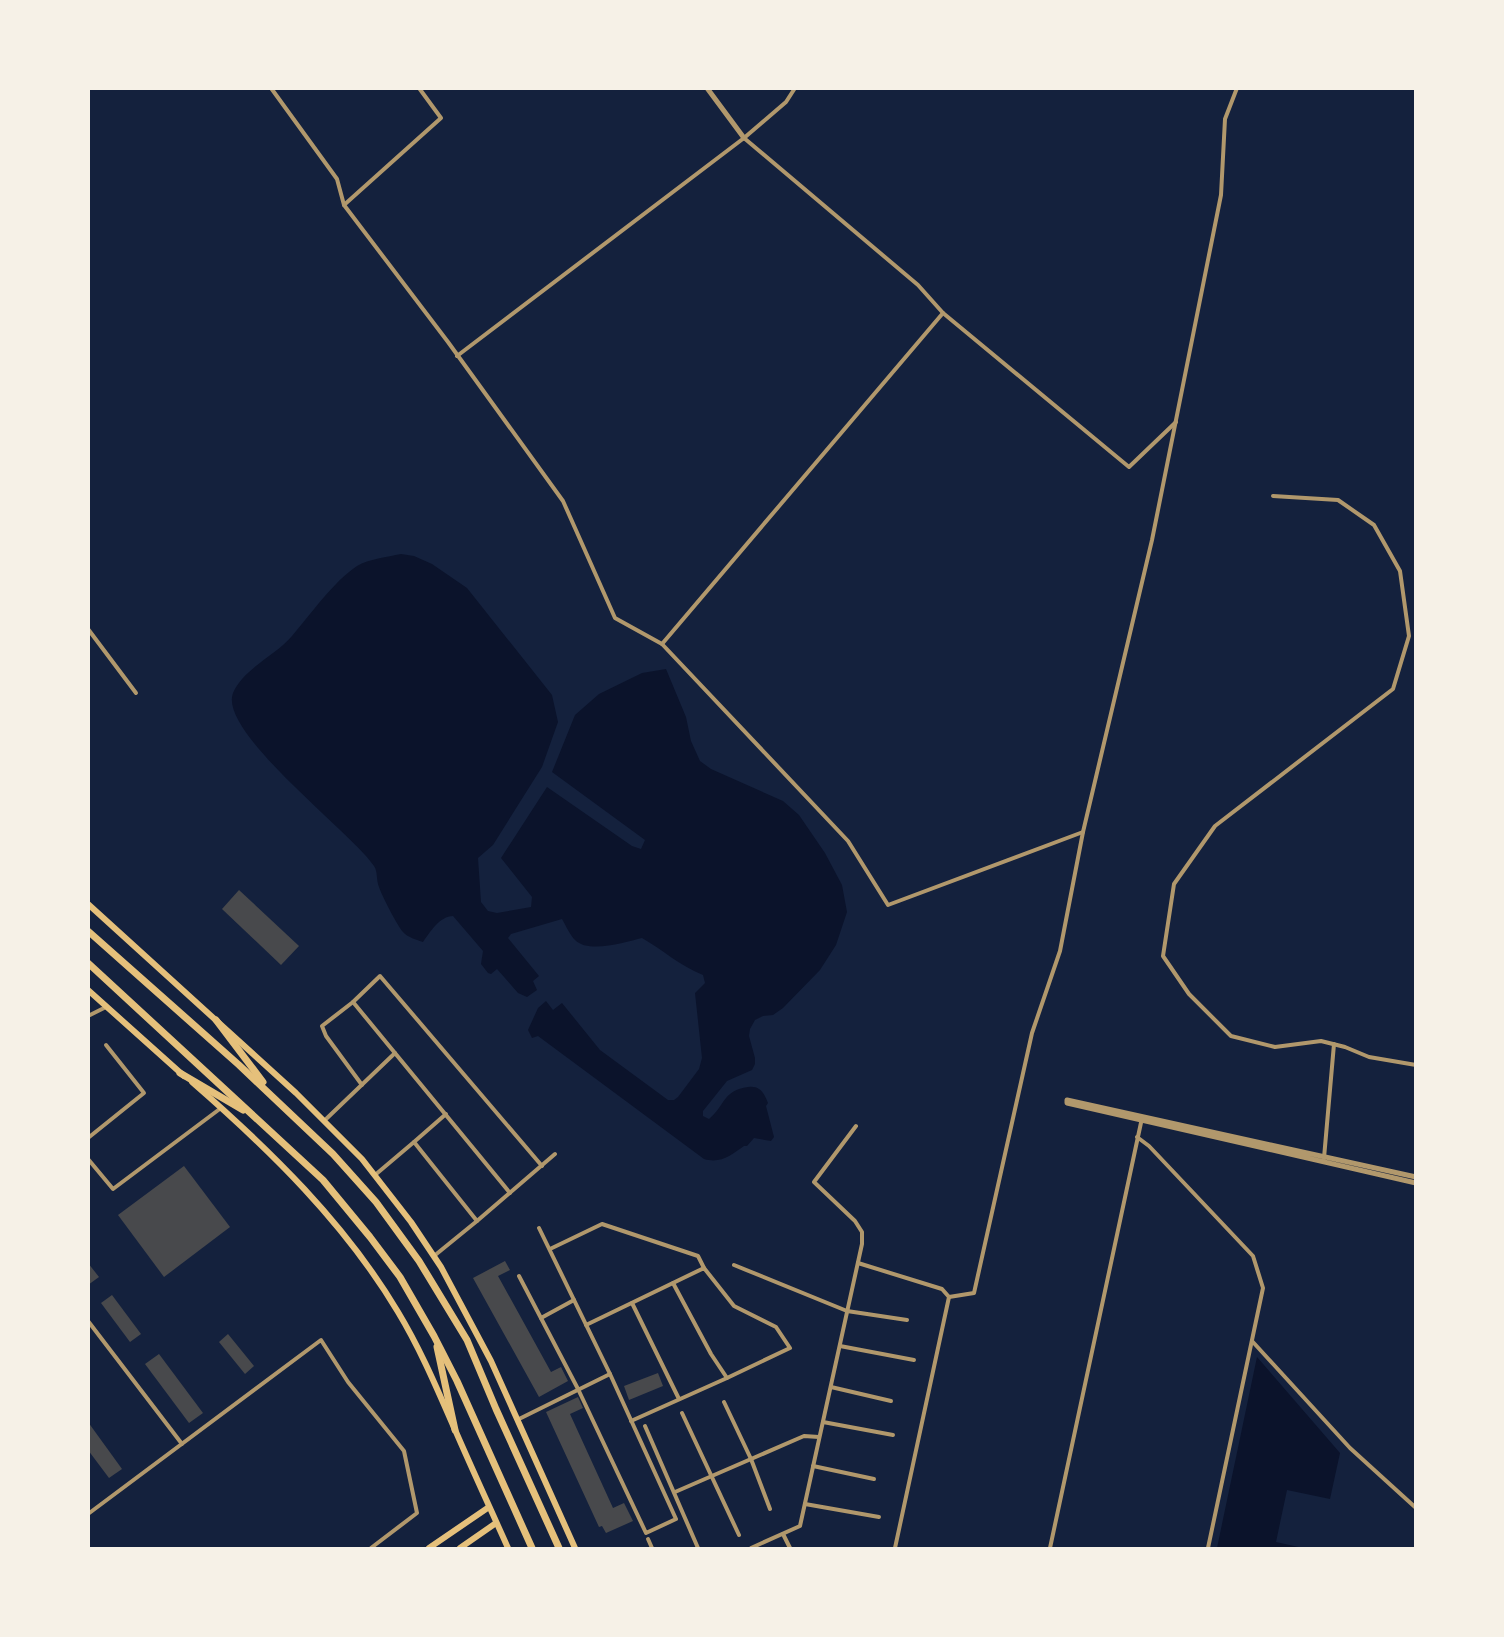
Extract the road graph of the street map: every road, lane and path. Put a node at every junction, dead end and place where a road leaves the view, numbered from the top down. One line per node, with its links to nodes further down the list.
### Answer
1 (271, 88): 7 (street)
2 (419, 88): 7 (street)
3 (707, 88): 6 (street)
4 (795, 88): 6 (street)
5 (1237, 88): 10 (street)
6 (744, 138): 8 (street); 9 (street)
7 (344, 205): 9 (street)
8 (943, 312): 10 (street); 13 (street)
9 (458, 356): 13 (street)
10 (1176, 422): 15 (street)
11 (1273, 496): 24 (street)
12 (88, 629): 14 (street)
13 (662, 644): 15 (street)
14 (136, 693)
15 (1083, 832): 58 (street)
16 (88, 904): 23 (main road)
17 (88, 931): 30 (highway)
18 (88, 963): 34 (highway)
19 (88, 990): 21 (main road)
20 (353, 1002): 26 (street); 29 (street); 44 (street)
21 (107, 1006): 22 (street); 28 (main road)
22 (88, 1016)
23 (216, 1020): 30 (highway); 36 (main road)
24 (1334, 1044): 27 (street); 43 (street)
25 (106, 1045): 39 (street)
26 (395, 1053): 29 (street); 33 (street)
27 (1416, 1065)
28 (180, 1072): 32 (main road); 34 (highway)
29 (362, 1085): 36 (street)
30 (275, 1099): 106 (highway)
31 (1067, 1101): 35 (street)
32 (221, 1107): 42 (street); 82 (main road)
33 (446, 1114): 40 (street); 48 (street)
34 (254, 1116): 66 (highway)
35 (1142, 1118): 38 (street); 43 (street)
36 (324, 1121): 45 (main road)
37 (856, 1126): 53 (street)
38 (1137, 1137): 67 (street); 113 (street)
39 (88, 1138)
40 (414, 1142): 45 (street); 49 (street)
41 (555, 1154): 44 (street)
42 (88, 1159)
43 (1324, 1160): 46 (street); 47 (street)
44 (542, 1166): 48 (street)
45 (374, 1175): 52 (main road)
46 (1416, 1177)
47 (1416, 1183)
48 (510, 1193): 49 (street)
49 (477, 1221): 52 (street)
50 (539, 1228): 51 (street)
51 (550, 1249): 55 (street); 59 (street)
52 (433, 1256): 78 (main road)
53 (858, 1263): 58 (street); 61 (street)
54 (734, 1265): 61 (street)
55 (704, 1268): 57 (street); 71 (street)
56 (519, 1276): 62 (street)
57 (673, 1283): 60 (street); 71 (street)
58 (949, 1298): 112 (street)
59 (574, 1300): 62 (street); 65 (street)
60 (632, 1303): 65 (street); 74 (street)
61 (847, 1311): 63 (street); 68 (street)
62 (541, 1318): 73 (street)
63 (907, 1320)
64 (88, 1321): 85 (street)
65 (586, 1325): 70 (street)
66 (434, 1336): 82 (highway); 105 (highway)
67 (1252, 1341): 93 (street); 114 (street)
68 (840, 1346): 69 (street); 72 (street)
69 (914, 1360)
70 (610, 1374): 73 (street); 79 (street)
71 (727, 1378): 74 (street)
72 (831, 1387): 75 (street); 80 (street)
73 (578, 1389): 78 (street); 79 (street)
74 (679, 1399): 79 (street)
75 (891, 1401)
76 (724, 1402): 86 (street)
77 (682, 1413): 88 (street)
78 (517, 1420): 107 (main road)
79 (631, 1420)
80 (823, 1422): 83 (street); 84 (street)
81 (645, 1425): 90 (street)
82 (455, 1430): 92 (main road)
83 (893, 1435)
84 (819, 1437): 86 (street); 87 (street)
85 (182, 1444): 95 (street); 101 (street)
86 (751, 1459): 88 (street); 94 (street)
87 (813, 1466): 89 (street); 91 (street)
88 (712, 1476): 90 (street); 99 (street)
89 (874, 1479)
90 (675, 1492): 109 (street)
91 (805, 1504): 96 (street); 98 (street)
92 (489, 1507): 97 (main road); 102 (main road)
93 (1416, 1508)
94 (770, 1509)
95 (88, 1514)
96 (879, 1517)
97 (496, 1523): 103 (main road); 104 (main road)
98 (783, 1534): 110 (street); 111 (street)
99 (739, 1535)
100 (648, 1539): 108 (street)
101 (371, 1548)
102 (429, 1548)
103 (460, 1548)
104 (508, 1548)
105 (532, 1548)
106 (559, 1548)
107 (575, 1548)
108 (652, 1548)
109 (698, 1548)
110 (751, 1548)
111 (790, 1548)
112 (895, 1548)
113 (1050, 1548)
114 (1208, 1548)

